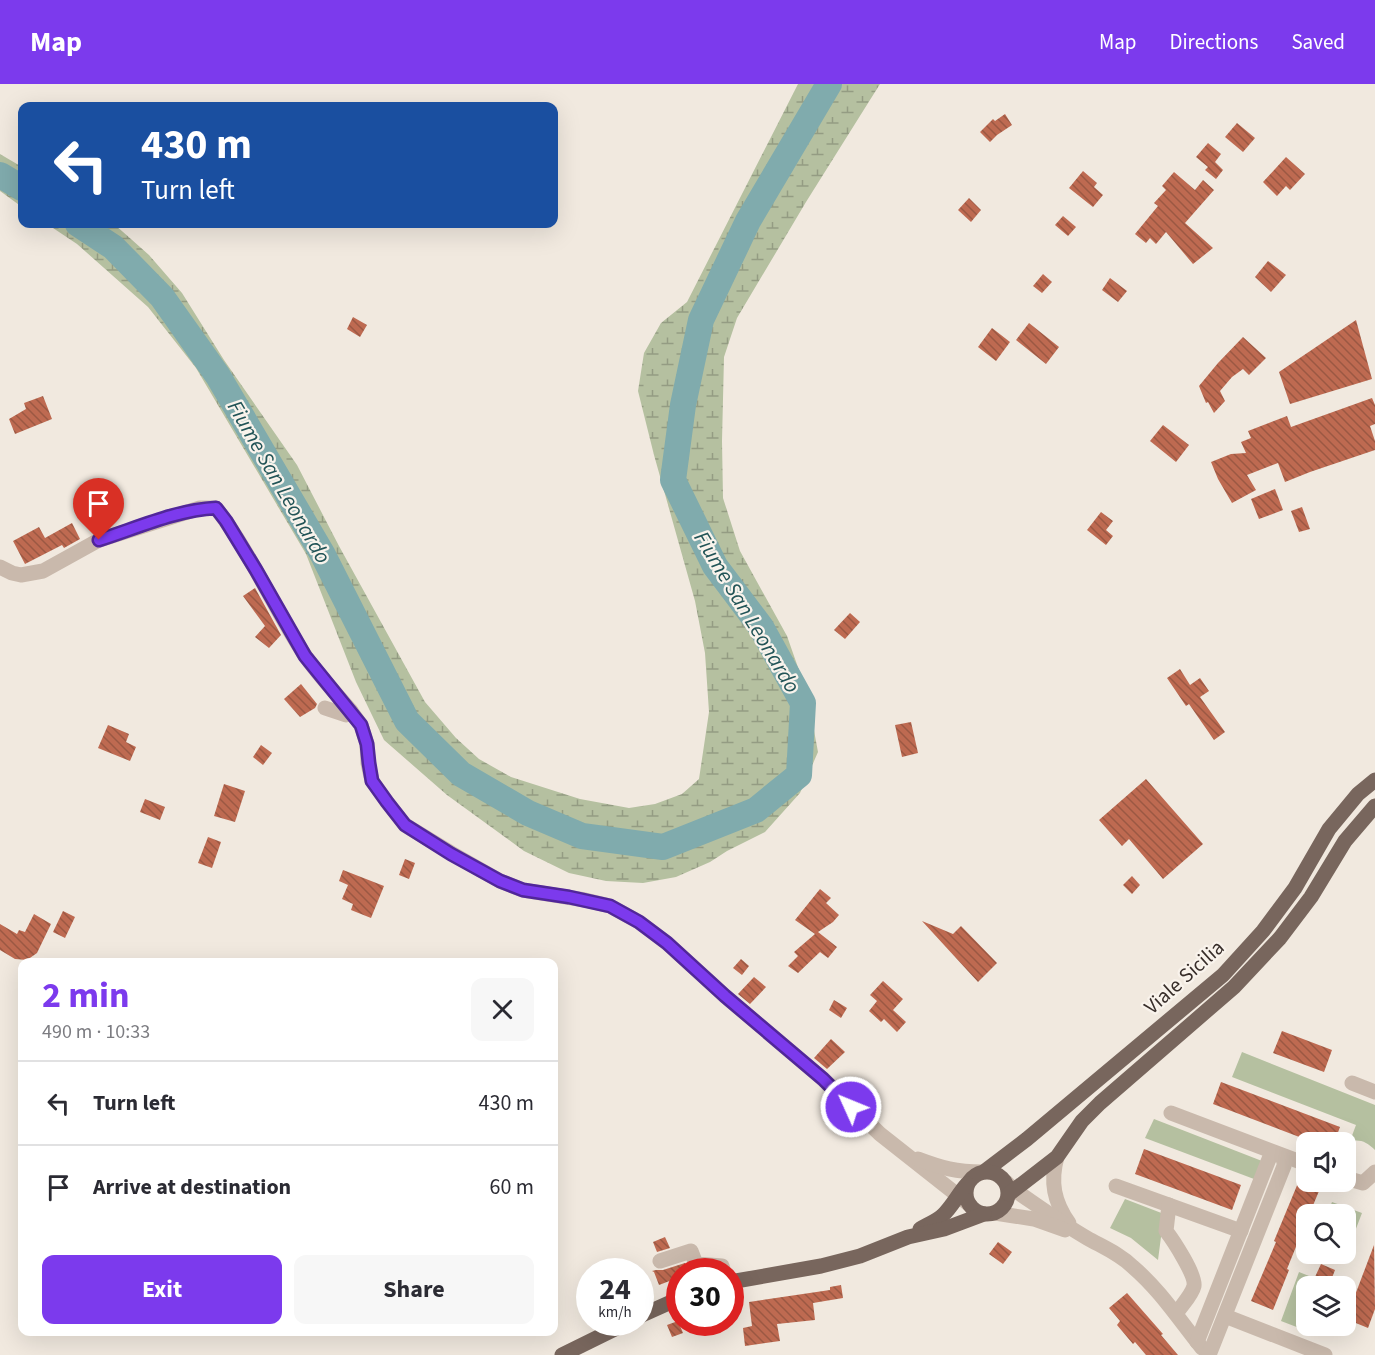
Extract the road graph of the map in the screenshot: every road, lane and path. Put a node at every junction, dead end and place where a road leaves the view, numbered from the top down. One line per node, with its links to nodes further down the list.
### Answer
1 (0, 567): 3 (street)
2 (325, 708): 3 (street)
3 (351, 711): 10 (street)
4 (1375, 780): 13 (main road, Viale Sicilia)
5 (1375, 806): 11 (main road, Viale Sicilia)
6 (1352, 1083): 7 (street)
7 (1375, 1092)
8 (1171, 1113): 9 (street)
9 (1280, 1155): 12 (street); 22 (street); 31 (street)
10 (907, 1156): 13 (street); 18 (street)
11 (1057, 1157): 17 (main road, Viale Sicilia); 21 (street)
12 (1296, 1161)
13 (983, 1171): 17 (main road); 18 (main road)
14 (1375, 1172): 15 (street)
15 (1356, 1181)
16 (1116, 1186): 19 (street)
17 (1009, 1188): 20 (main road); 21 (street)
18 (964, 1201): 20 (main road); 23 (main road)
19 (1169, 1205): 22 (street); 30 (street)
20 (990, 1213): 23 (main road); 24 (street)
21 (1072, 1228): 24 (street)
22 (1240, 1231): 33 (street)
23 (908, 1237): 29 (main road)
24 (1085, 1237): 30 (street)
25 (671, 1258): 26 (street)
26 (694, 1258)
27 (666, 1260): 28 (street)
28 (660, 1262)
29 (744, 1280)
30 (1176, 1314): 33 (street)
31 (1226, 1316): 35 (street); 36 (street)
32 (601, 1336): 34 (main road)
33 (1197, 1342): 35 (street)
34 (562, 1355)
35 (1208, 1355)
36 (1325, 1355)

